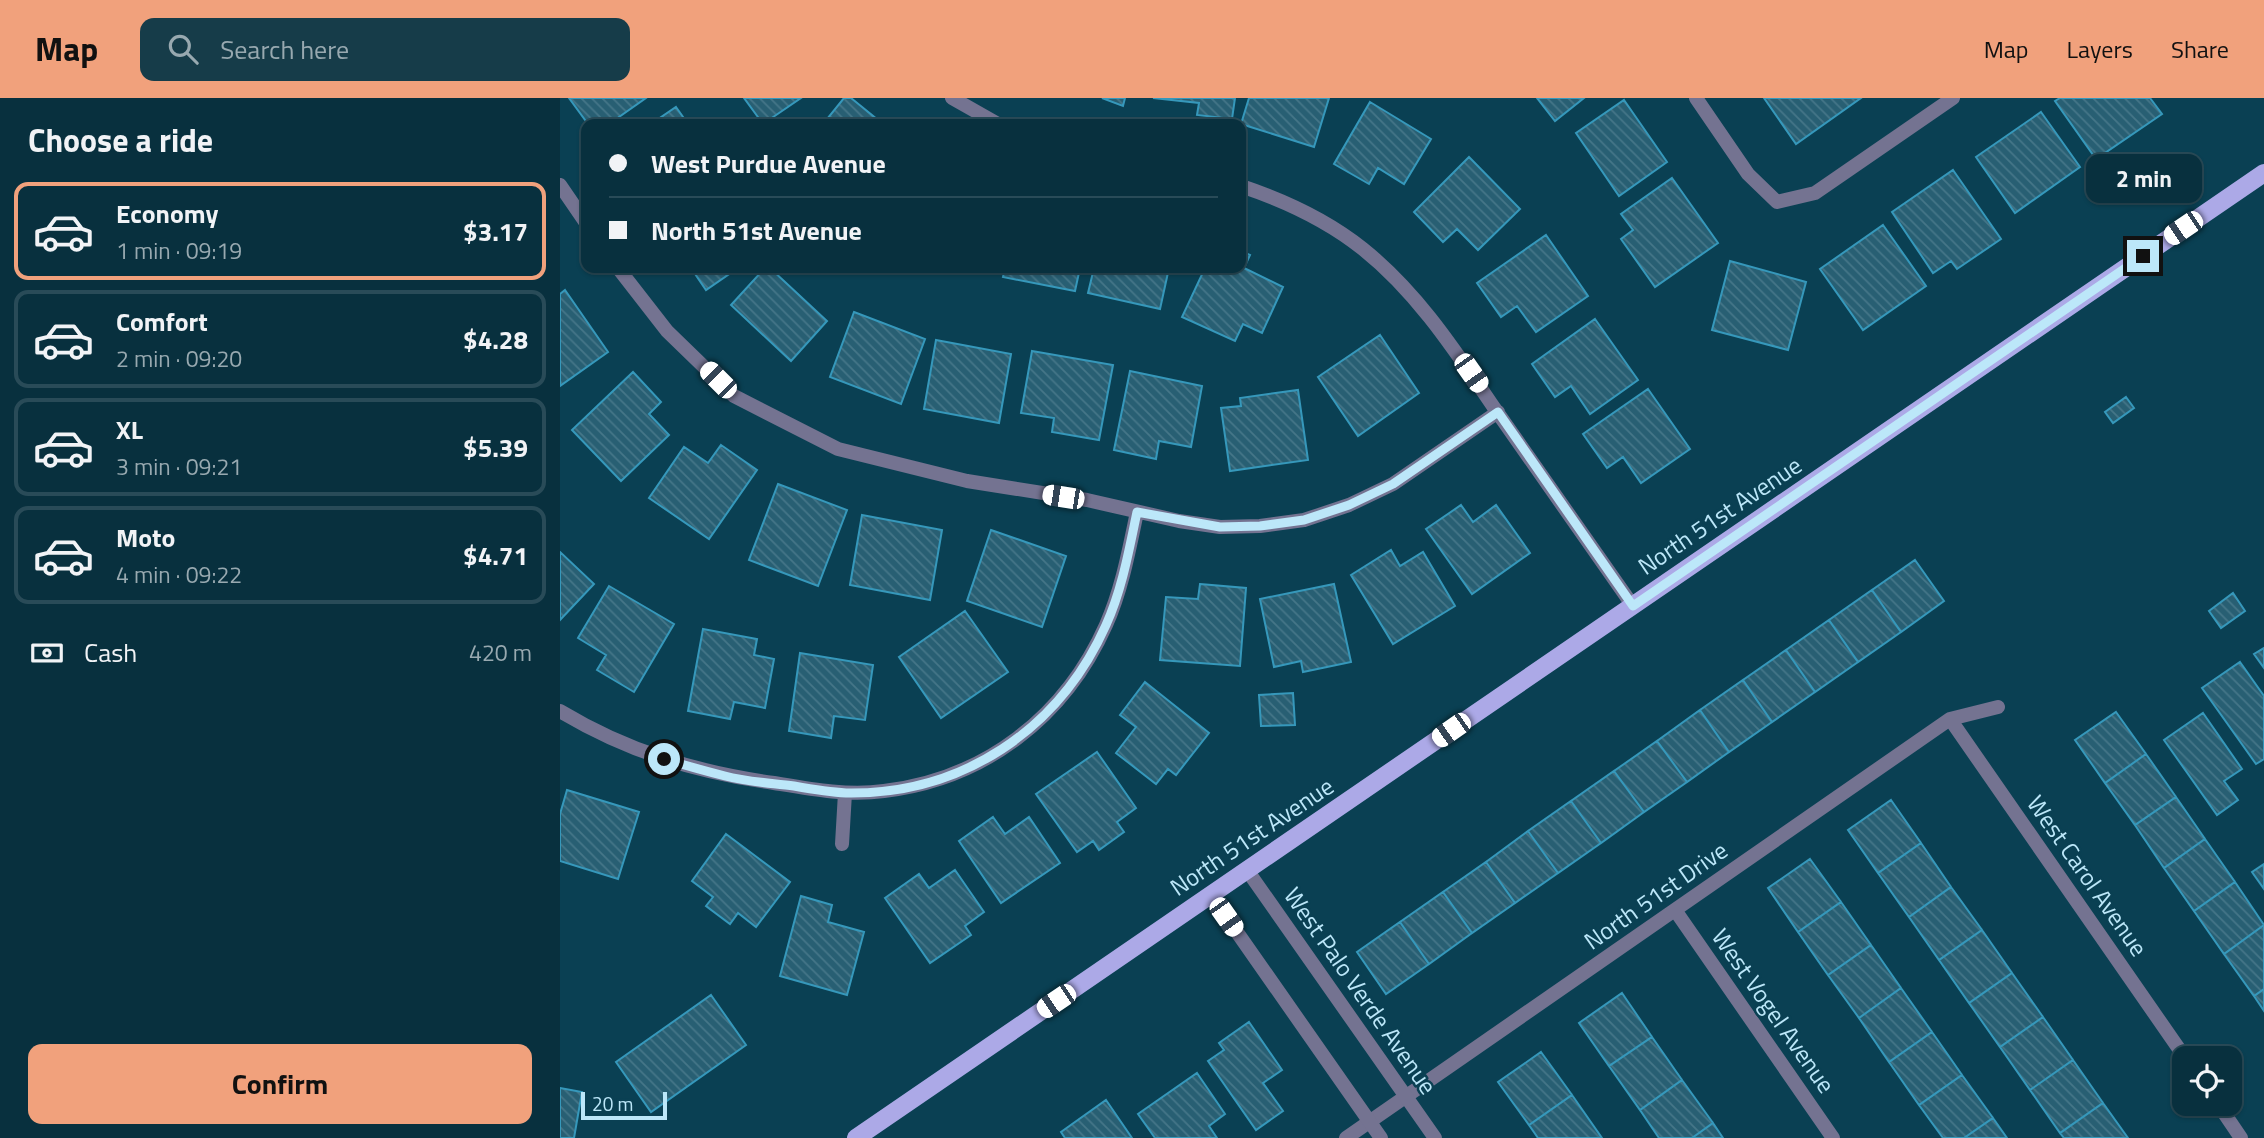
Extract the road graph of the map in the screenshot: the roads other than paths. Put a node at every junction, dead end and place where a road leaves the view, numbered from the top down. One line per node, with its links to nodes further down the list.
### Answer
1 (952, 98): 4 (street)
2 (1696, 98): 3 (street)
3 (1953, 98)
4 (989, 119)
5 (2264, 173): 12 (main road, North 51st Avenue)
6 (560, 185): 8 (street)
7 (1246, 188): 10 (street)
8 (581, 216)
9 (622, 273): 11 (street)
10 (1498, 412): 11 (street); 12 (street)
11 (1137, 512): 16 (street)
12 (1633, 606): 18 (main road, North 51st Avenue)
13 (1998, 707): 15 (street, North 51st Drive)
14 (560, 711): 16 (street)
15 (1950, 719): 20 (street, North 51st Drive); 21 (street, West Carol Avenue)
16 (845, 793): 17 (street)
17 (842, 844)
18 (1247, 870): 19 (main road, North 51st Avenue); 22 (street, West Palo Verde Avenue)
19 (1211, 895): 24 (street); 25 (main road, North 51st Avenue)
20 (1675, 910): 22 (street, North 51st Drive); 29 (street, West Vogel Avenue)
21 (2177, 1046)
22 (1406, 1097): 24 (street, North 51st Drive); 28 (street, West Palo Verde Avenue)
23 (2226, 1116): 30 (street)
24 (1370, 1122): 26 (street, North 51st Drive); 27 (street)
25 (856, 1138)
26 (1346, 1138)
27 (1381, 1138)
28 (1435, 1138)
29 (1833, 1138)
30 (2241, 1138)

